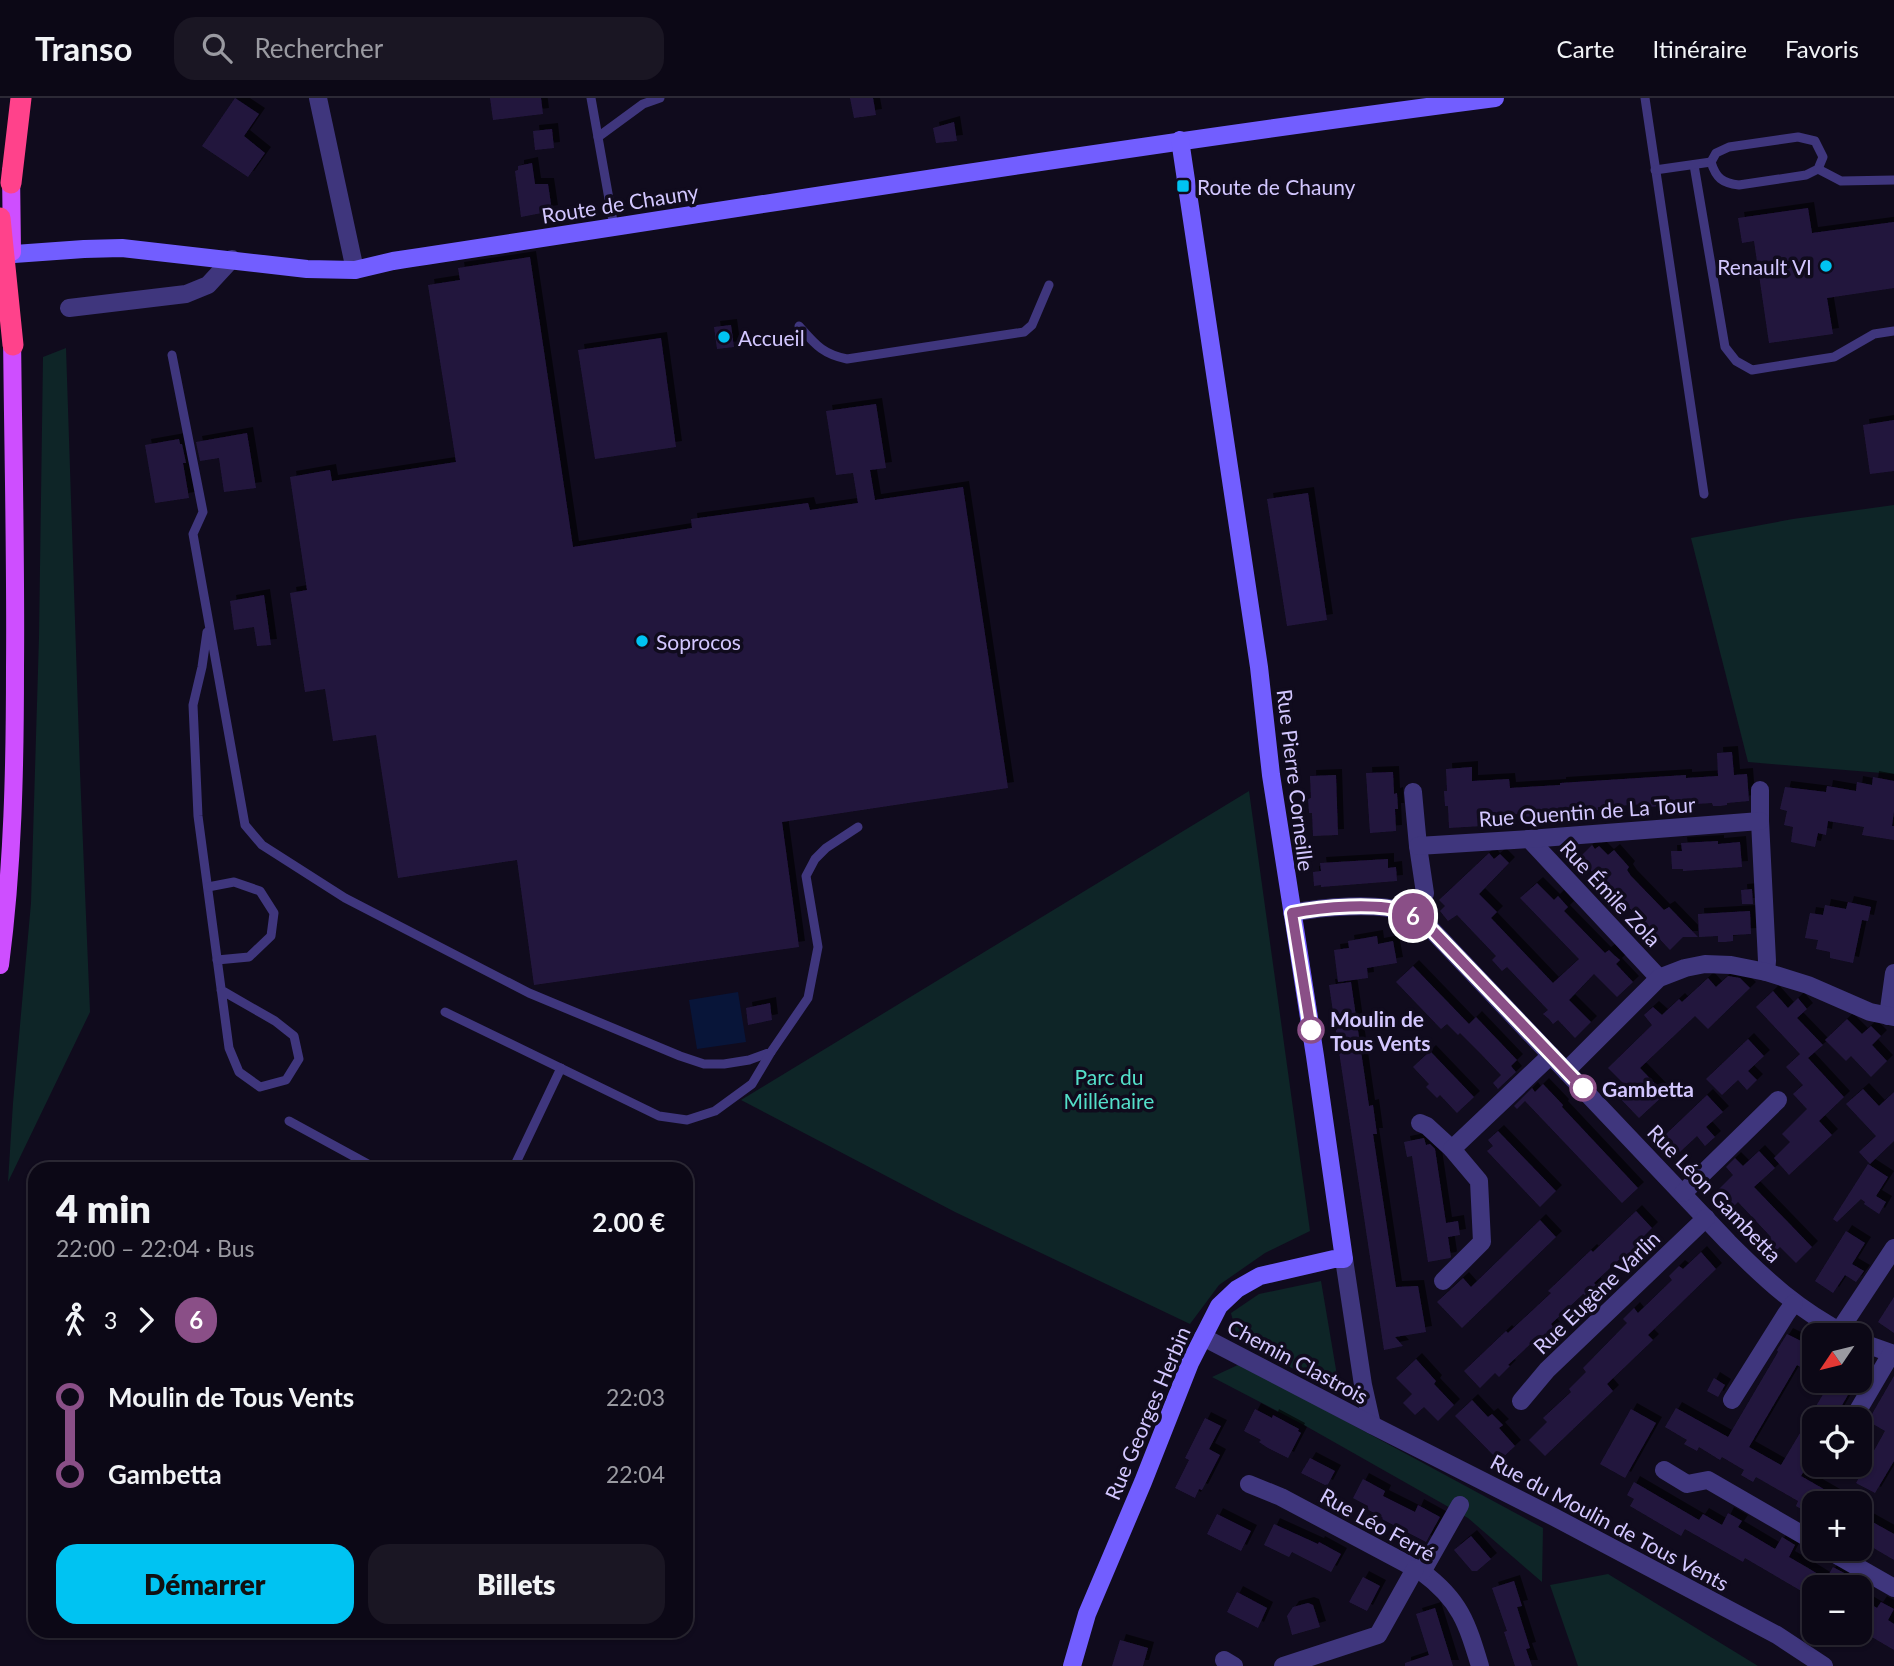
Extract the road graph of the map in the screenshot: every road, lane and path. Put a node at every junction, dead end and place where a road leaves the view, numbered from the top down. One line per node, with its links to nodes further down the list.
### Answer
1 (11, 98): 15 (main road)
2 (21, 98): 15 (highway)
3 (318, 98): 20 (street)
4 (591, 98): 8 (lane)
5 (660, 98): 8 (lane)
6 (1495, 98): 9 (street, Route de Chauny)
7 (1645, 98): 13 (lane)
8 (598, 137): 17 (lane)
9 (1180, 140): 17 (street, Route de Chauny); 36 (street, Rue Pierre Corneille)
10 (1711, 162): 11 (lane); 12 (lane); 12 (lane)
11 (1694, 164): 13 (lane); 24 (lane)
12 (1818, 169): 14 (lane)
13 (1656, 170): 27 (lane)
14 (1894, 180)
15 (11, 183): 25 (main road)
16 (0, 218): 25 (highway)
17 (614, 227): 20 (street, Route de Chauny)
18 (0, 255): 19 (street, Route de Chauny)
19 (232, 259): 20 (street, Route de Chauny); 22 (street)
20 (355, 270)
21 (1049, 285): 23 (lane)
22 (69, 308)
23 (799, 326)
24 (1894, 331)
25 (13, 345): 39 (main road)
26 (172, 355): 28 (lane)
27 (1704, 495)
28 (209, 623): 35 (lane); 46 (lane)
29 (1760, 790): 31 (street)
30 (1413, 792): 34 (street)
31 (1759, 821): 33 (street, Rue Quentin de La Tour); 40 (street)
32 (858, 827): 46 (lane)
33 (1529, 839): 34 (street, Rue Quentin de La Tour); 42 (street, Rue Émile Zola)
34 (1418, 846): 37 (street)
35 (208, 887): 38 (lane); 38 (lane)
36 (1292, 913): 37 (street, Rue Léon Gambetta); 59 (street, Rue Pierre Corneille)
37 (1418, 918): 47 (street, Rue Léon Gambetta)
38 (218, 960): 43 (lane)
39 (0, 965)
40 (1766, 972): 42 (street); 45 (street)
41 (1894, 973): 45 (street)
42 (1659, 978): 49 (street)
43 (221, 990): 43 (lane)
44 (445, 1012): 48 (lane)
45 (1891, 1017)
46 (771, 1052): 48 (lane)
47 (1552, 1055): 49 (street, Rue Léon Gambetta); 53 (street)
48 (561, 1068): 55 (lane)
49 (1566, 1071): 56 (street, Rue Léon Gambetta)
50 (1778, 1100): 56 (street)
51 (289, 1121): 54 (lane)
52 (1420, 1123): 53 (street)
53 (1452, 1149): 60 (street)
54 (364, 1162)
55 (516, 1162)
56 (1683, 1193): 57 (street, Rue Léon Gambetta)
57 (1706, 1218): 61 (street, Rue Léon Gambetta); 68 (street, Rue Eugène Varlin)
58 (1894, 1248): 63 (street)
59 (1344, 1259): 64 (street, Rue Georges Herbin); 70 (street, Rue Pierre Corneille)
60 (1443, 1280)
61 (1794, 1303): 62 (street, Rue Léon Gambetta); 67 (street)
62 (1827, 1323)
63 (1849, 1323)
64 (1203, 1337): 70 (street, Chemin Clastrois); 78 (street, Rue Georges Herbin)
65 (1872, 1346): 66 (street)
66 (1892, 1354): 69 (street)
67 (1732, 1399)
68 (1521, 1401)
69 (1860, 1407)
70 (1372, 1425): 81 (street, Rue du Moulin de Tous Vents)
71 (1664, 1470): 74 (street)
72 (1248, 1485): 76 (street, Rue Léo Ferré)
73 (1460, 1504): 76 (street)
74 (1802, 1534)
75 (1847, 1561): 77 (street)
76 (1418, 1571): 79 (street); 80 (street, Rue Léo Ferré)
77 (1894, 1588)
78 (1072, 1666)
79 (1283, 1666)
80 (1480, 1666)
81 (1824, 1666)

